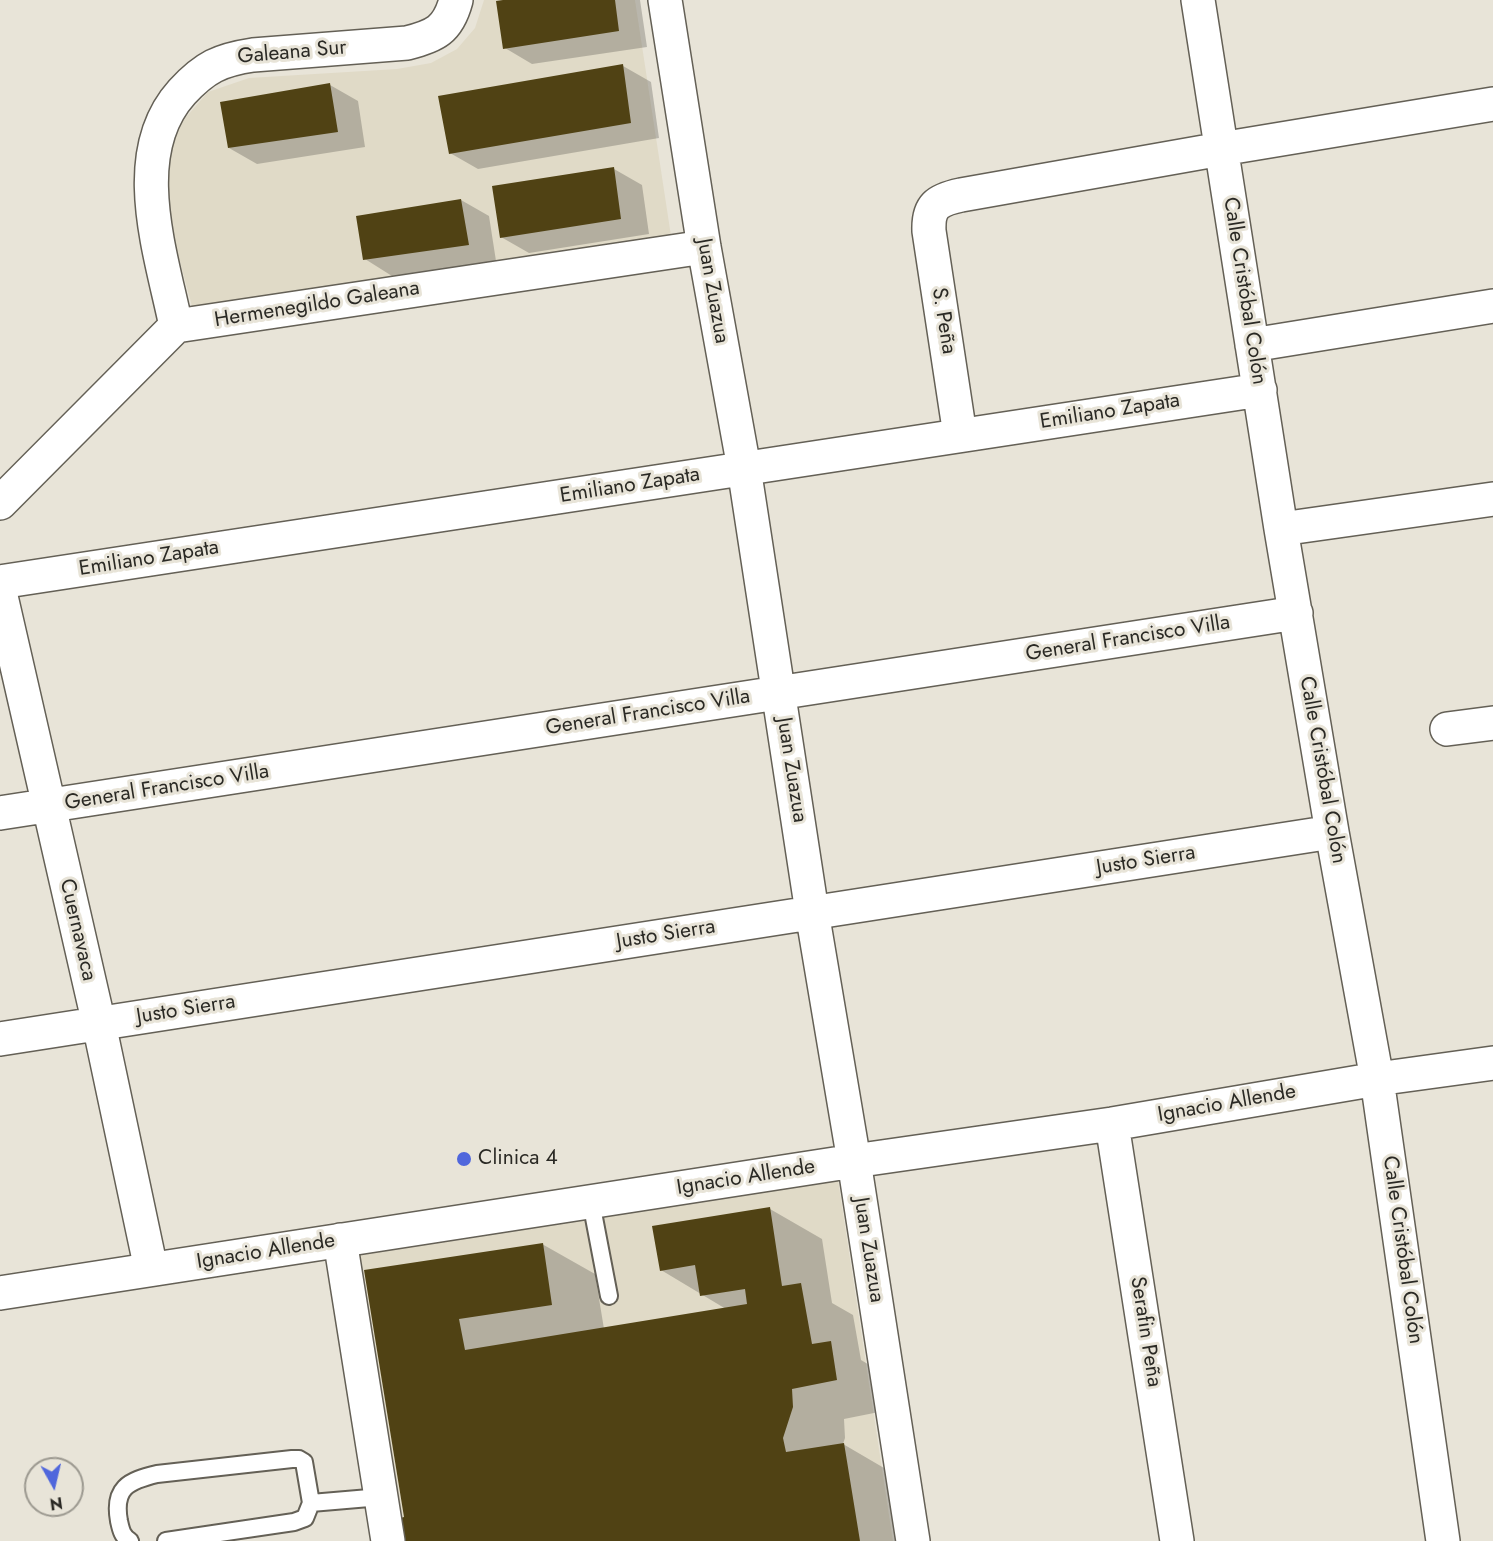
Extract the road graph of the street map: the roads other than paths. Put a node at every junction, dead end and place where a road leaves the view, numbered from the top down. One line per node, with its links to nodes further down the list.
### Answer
1 (456, 0): 8 (street, Galeana Sur)
2 (665, 0): 6 (street, Juan Zuazua)
3 (1198, 0): 5 (street, Calle Cristóbal Colón)
4 (1493, 105): 5 (street)
5 (1221, 149): 9 (street, Calle Cristóbal Colón); 11 (street, S. Peña)
6 (704, 247): 8 (street, Hermenegildo Galeana); 12 (street, Juan Zuazua)
7 (1493, 306): 9 (street)
8 (176, 326): 14 (street)
9 (1252, 345): 10 (street, Calle Cristóbal Colón)
10 (1260, 390): 11 (street, Emiliano Zapata); 15 (street, Calle Cristóbal Colón)
11 (960, 435): 12 (street, Emiliano Zapata)
12 (744, 468): 16 (street, Emiliano Zapata); 19 (street, Juan Zuazua)
13 (1493, 499): 15 (street)
14 (0, 503)
15 (1281, 529): 18 (street, Calle Cristóbal Colón)
16 (0, 582)
17 (0, 592): 22 (street, Cuernavaca)
18 (1296, 613): 19 (street, General Francisco Villa); 24 (street, Calle Cristóbal Colón)
19 (779, 693): 22 (street, General Francisco Villa); 25 (street, Juan Zuazua)
20 (1493, 723): 21 (street)
21 (1447, 729)
22 (48, 806): 23 (street, General Francisco Villa); 26 (street, Cuernavaca)
23 (0, 813)
24 (1332, 832): 25 (street, Justo Sierra); 29 (street, Calle Cristóbal Colón)
25 (813, 912): 26 (street, Justo Sierra); 31 (street, Juan Zuazua)
26 (99, 1024): 27 (street, Justo Sierra); 34 (street, Cuernavaca)
27 (0, 1040)
28 (1493, 1063): 29 (street, Ignacio Allende)
29 (1377, 1079): 30 (street, Ignacio Allende); 44 (street, Calle Cristóbal Colón)
30 (1112, 1124): 31 (street, Ignacio Allende); 43 (street, Serafin Peña)
31 (854, 1161): 32 (street, Ignacio Allende); 42 (street, Juan Zuazua)
32 (591, 1202): 33 (street, Ignacio Allende); 36 (lane)
33 (340, 1240): 34 (street, Ignacio Allende); 37 (street)
34 (152, 1269): 35 (street, Ignacio Allende)
35 (0, 1293)
36 (609, 1296)
37 (381, 1497): 38 (lane); 41 (street)
38 (312, 1503): 39 (lane); 40 (lane)
39 (130, 1541)
40 (166, 1541)
41 (388, 1541)
42 (913, 1541)
43 (1178, 1541)
44 (1443, 1541)

